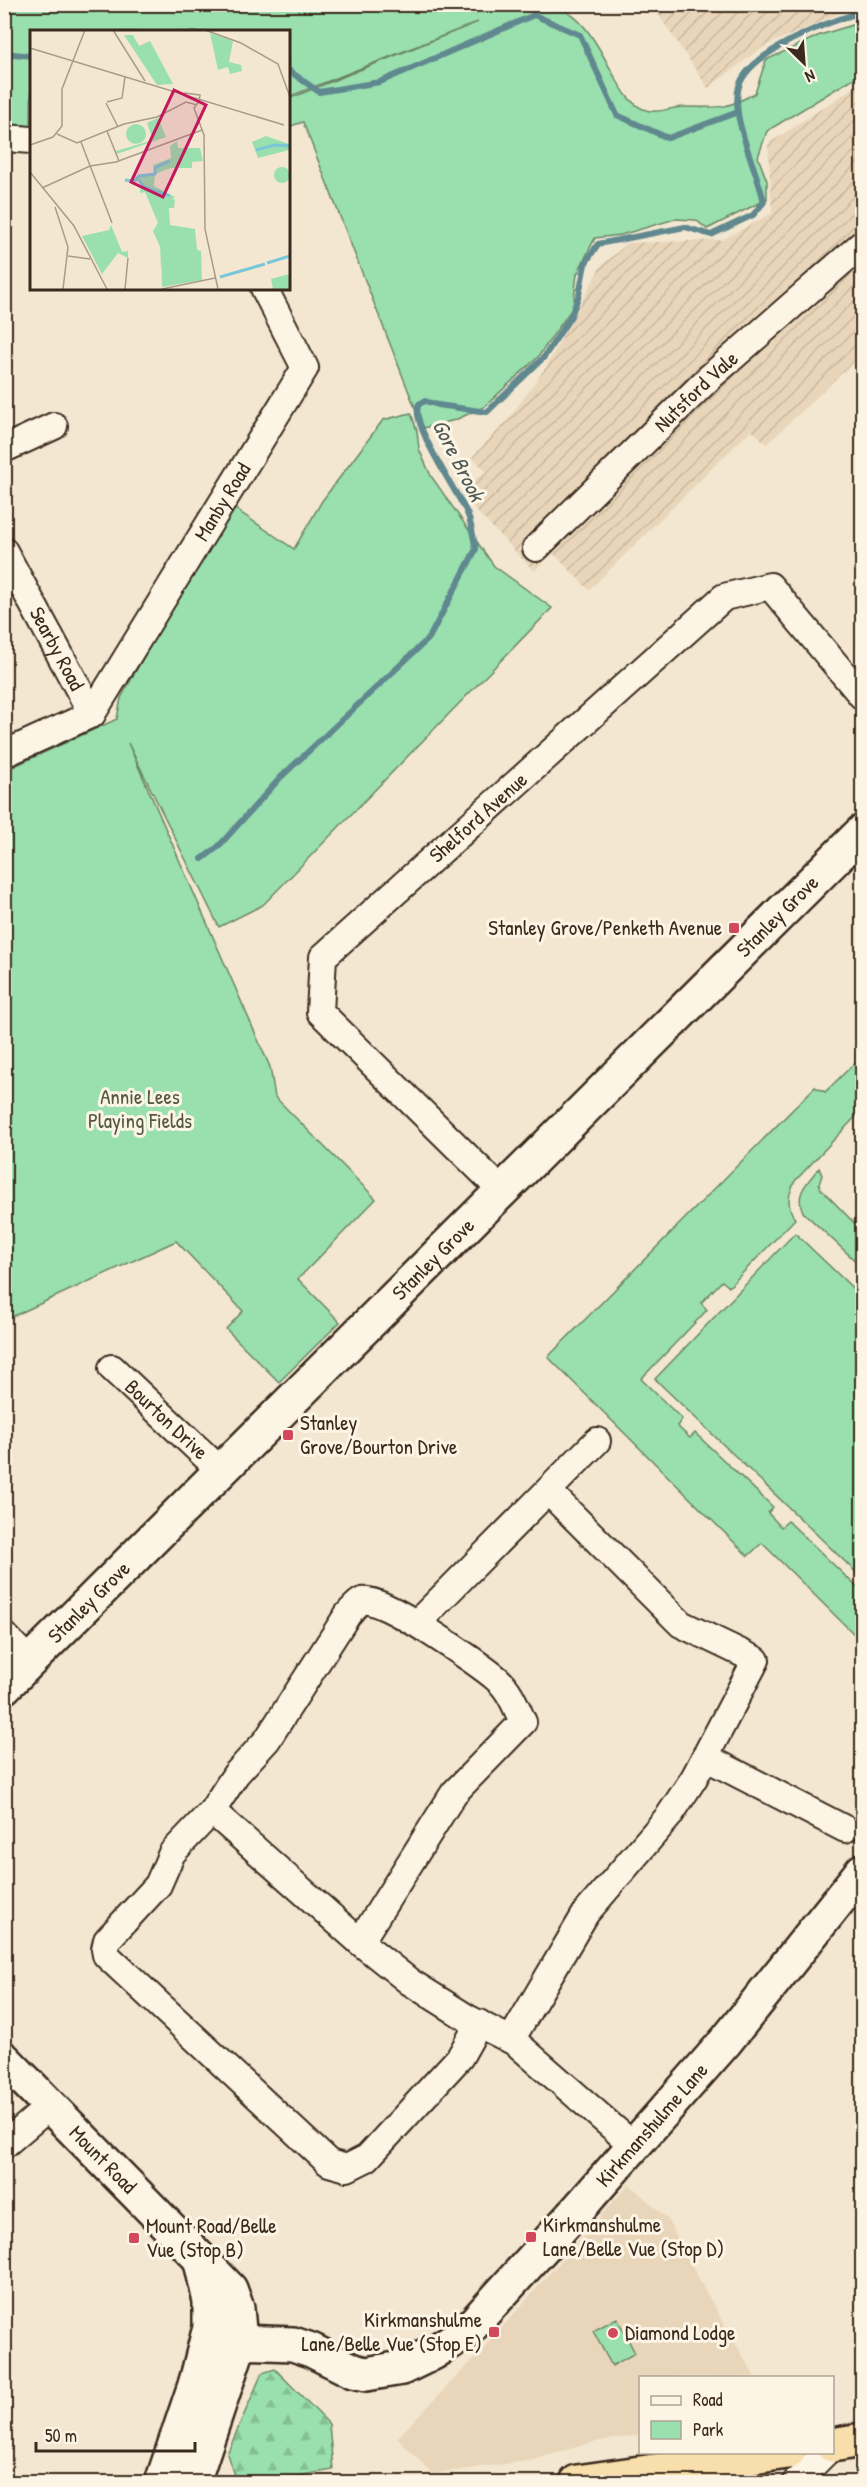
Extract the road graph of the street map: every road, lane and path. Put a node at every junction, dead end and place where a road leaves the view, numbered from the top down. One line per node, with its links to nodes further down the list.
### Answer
1 (4, 138): 2 (street)
2 (30, 140)
3 (862, 244): 7 (street, Nutsford Vale)
4 (265, 290): 10 (street, Manby Road)
5 (54, 426): 6 (street)
6 (4, 449)
7 (536, 548)
8 (4, 551): 10 (street, Searby Road)
9 (862, 696): 13 (street, Shelford Avenue)
10 (92, 714): 11 (street)
11 (4, 754)
12 (862, 832): 13 (street, Stanley Grove)
13 (502, 1191): 16 (street, Stanley Grove)
14 (112, 1368): 16 (street, Bourton Drive)
15 (597, 1442): 17 (street)
16 (221, 1471): 20 (street, Stanley Grove)
17 (548, 1491): 18 (street); 22 (street)
18 (417, 1623): 23 (street); 26 (street)
19 (4, 1635): 20 (street)
20 (30, 1662): 21 (street, Stanley Grove)
21 (4, 1687)
22 (705, 1757): 24 (street); 28 (street)
23 (212, 1811): 26 (street); 27 (street)
24 (845, 1829)
25 (862, 1871): 32 (street, Kirkmanshulme Lane)
26 (360, 1942): 27 (street)
27 (479, 2023): 28 (street)
28 (511, 2040): 32 (street)
29 (4, 2059): 30 (street, Mount Road)
30 (51, 2105): 31 (street); 33 (street, Mount Road)
31 (4, 2145)
32 (634, 2146): 34 (street, Kirkmanshulme Lane)
33 (201, 2262): 34 (street, Mount Road); 35 (street)
34 (240, 2342): 35 (street); 36 (street, Mount Road)
35 (196, 2382): 41 (street)
36 (204, 2450): 42 (street, Mount Road); 43 (street)
37 (782, 2454): 39 (highway)
38 (828, 2454): 45 (street)
39 (724, 2472): 40 (highway)
40 (665, 2477): 44 (highway)
41 (162, 2482)
42 (193, 2482)
43 (218, 2482)
44 (577, 2482)
45 (796, 2482)

